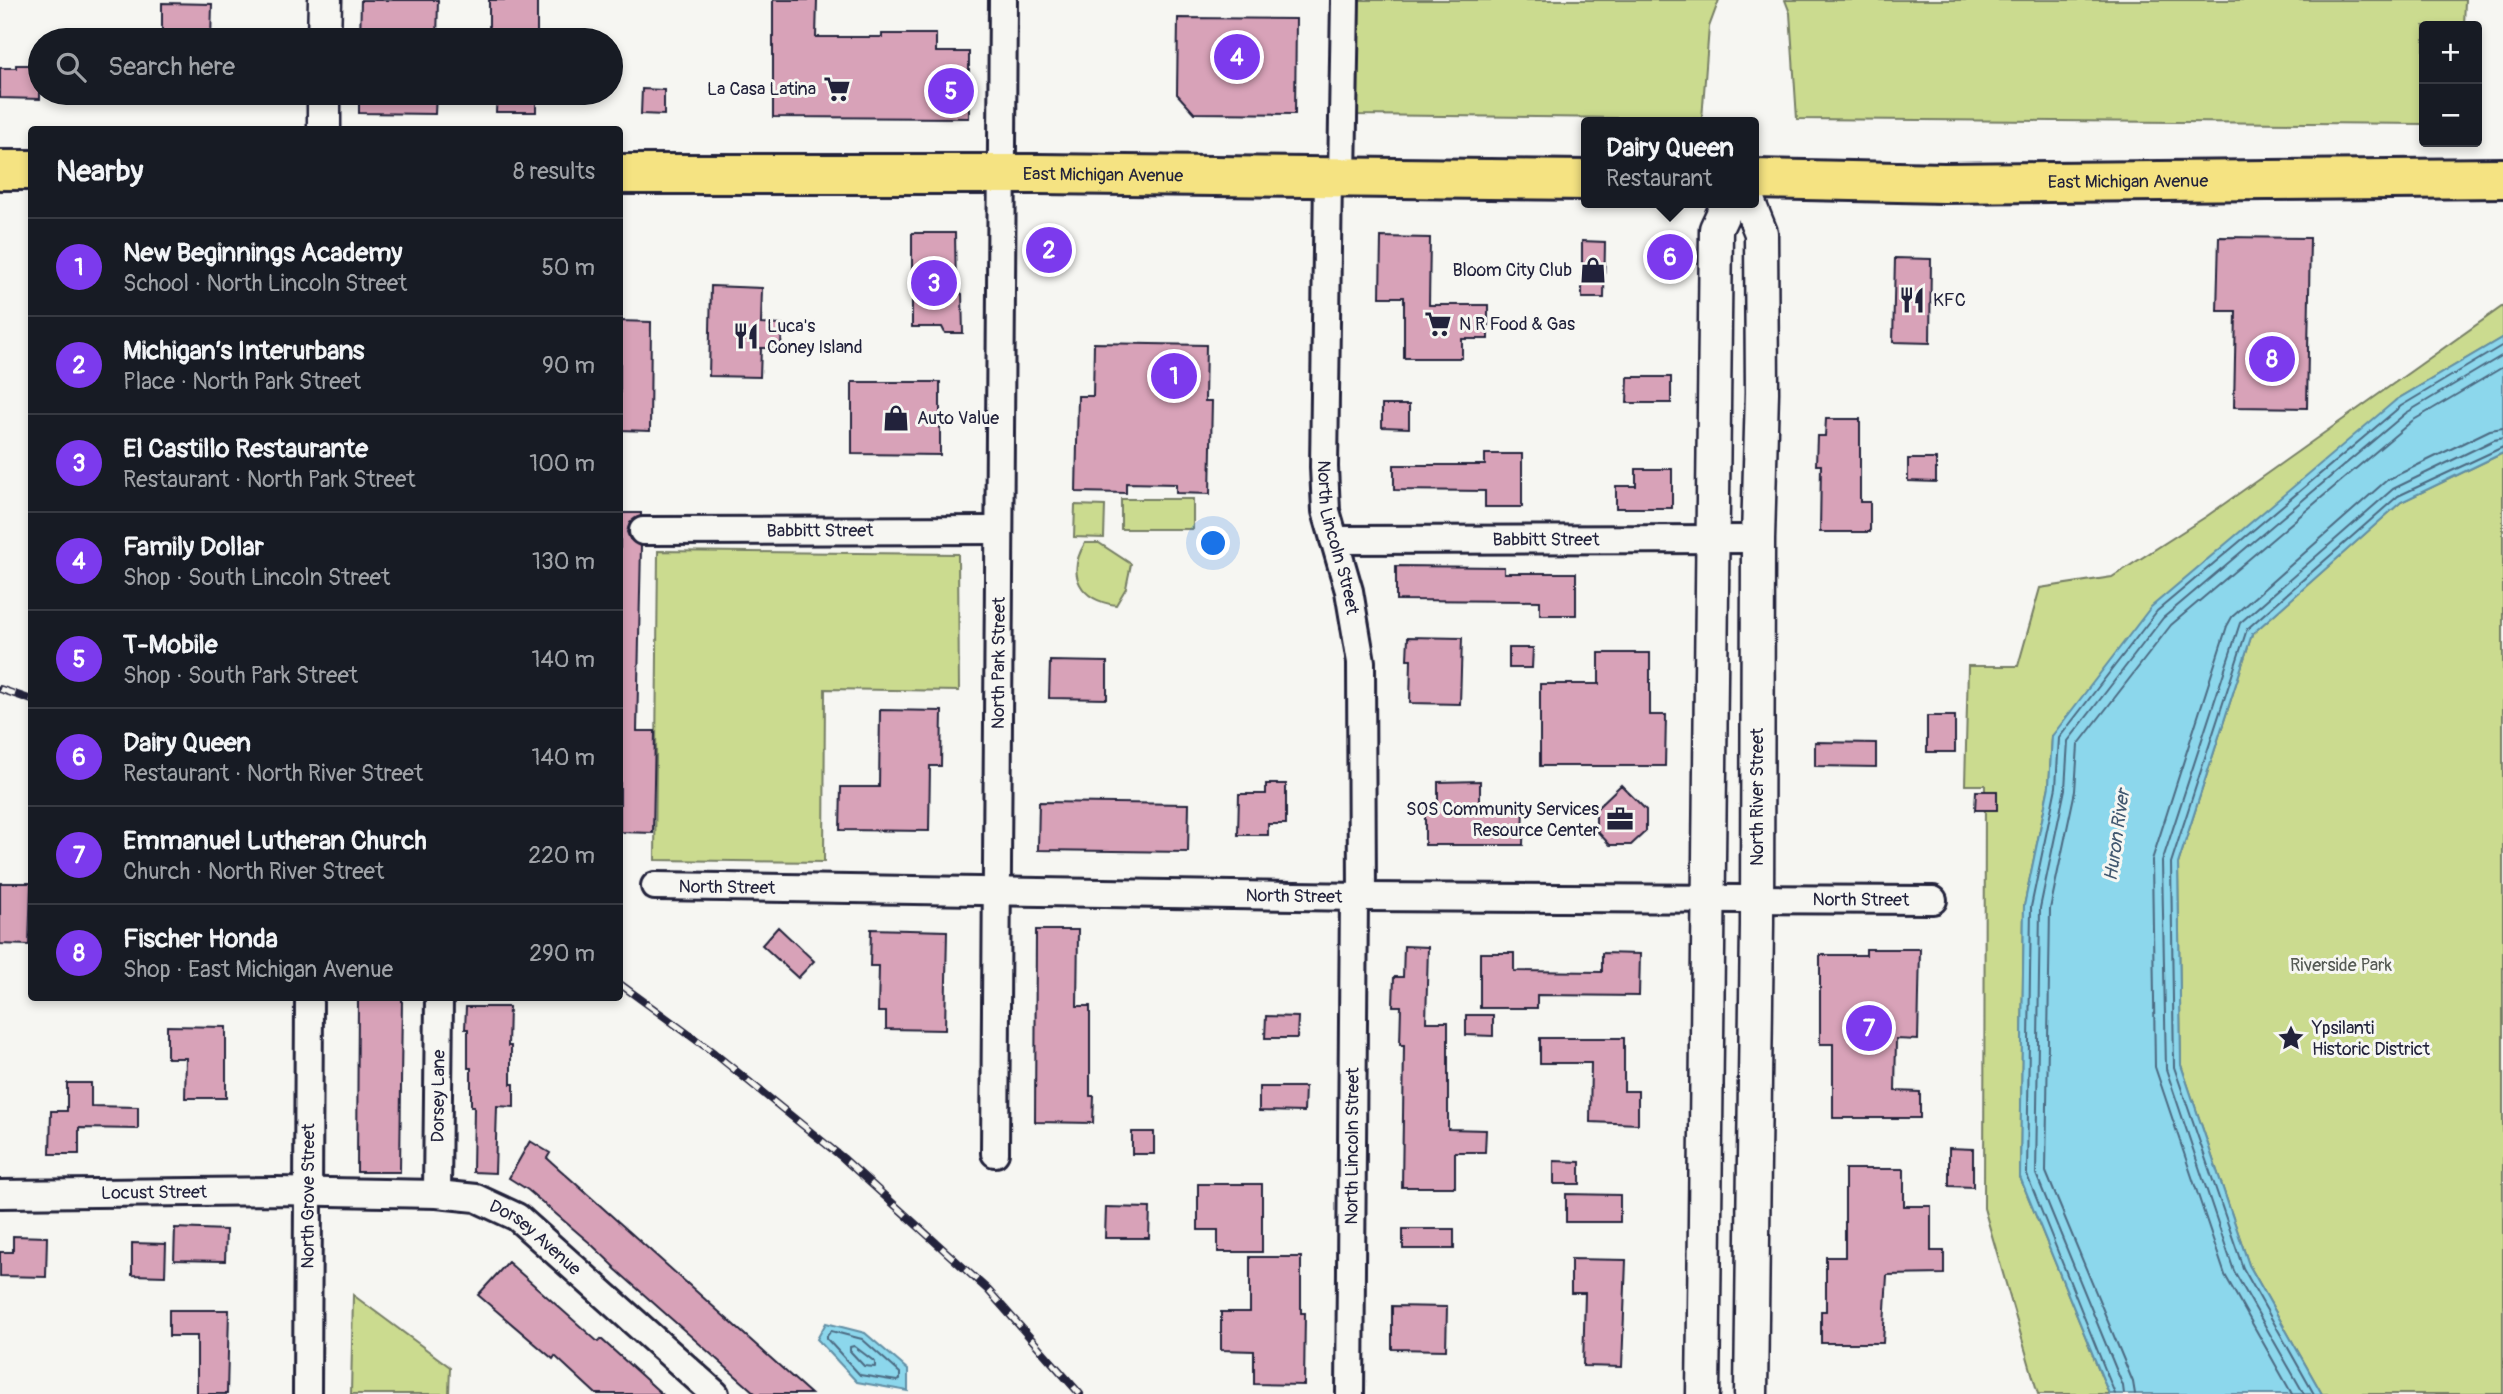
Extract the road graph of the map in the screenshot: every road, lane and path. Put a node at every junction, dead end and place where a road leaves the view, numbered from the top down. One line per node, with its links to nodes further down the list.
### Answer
1 (325, 0): 4 (street)
2 (1003, 0): 10 (street, North Park Street)
3 (1345, 0): 11 (street, North Lincoln Street)
4 (324, 28)
5 (324, 105): 6 (street)
6 (324, 126)
7 (0, 170): 8 (main road)
8 (28, 170)
9 (623, 174): 10 (main road, East Michigan Avenue)
10 (1001, 174): 11 (main road, East Michigan Avenue); 17 (street, North Park Street)
11 (1335, 177): 14 (main road, East Michigan Avenue); 21 (street, North Lincoln Street)
12 (2503, 177): 13 (main road, East Michigan Avenue)
13 (1759, 179)
14 (1581, 180)
15 (1726, 208): 19 (street)
16 (1751, 208): 20 (street, North River Street)
17 (998, 530): 18 (street, Babbitt Street); 23 (street, North Park Street)
18 (643, 531)
19 (1710, 539): 20 (street, Babbitt Street); 21 (street, Babbitt Street); 25 (street)
20 (1758, 539): 26 (street, North River Street)
21 (1334, 540): 24 (street, North Lincoln Street)
22 (655, 886): 23 (street, North Street)
23 (997, 892): 24 (street, North Street); 30 (street, North Park Street)
24 (1358, 897): 25 (street, North Street); 36 (street, North Lincoln Street)
25 (1710, 898): 26 (street, North Street); 37 (street)
26 (1757, 900): 27 (street, North Street); 38 (street, North River Street)
27 (1933, 900)
28 (309, 1001): 31 (street, North Grove Street)
29 (439, 1001): 33 (street, Dorsey Lane)
30 (995, 1153)
31 (308, 1192): 32 (street, Locust Street); 33 (street, Dorsey Avenue); 34 (street, North Grove Street)
32 (0, 1194)
33 (437, 1194): 35 (street, Dorsey Avenue)
34 (307, 1394)
35 (715, 1394)
36 (1350, 1394)
37 (1703, 1394)
38 (1751, 1394)

